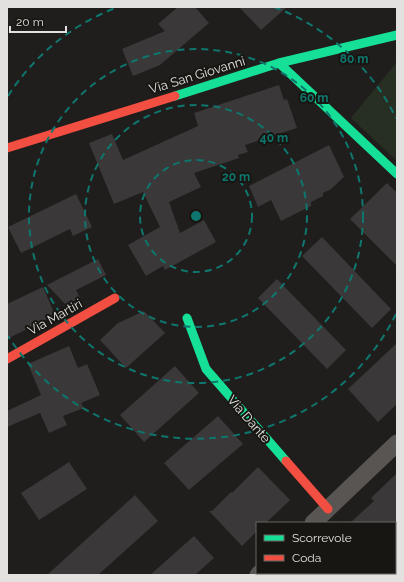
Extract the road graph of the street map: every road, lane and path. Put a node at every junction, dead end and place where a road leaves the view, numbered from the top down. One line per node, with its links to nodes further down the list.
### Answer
1 (397, 35): 2 (street, Via San Giovanni)
2 (278, 63): 3 (street, Via San Giovanni); 4 (street)
3 (7, 148)
4 (397, 174)
5 (115, 298): 7 (street, Via Martiri)
6 (187, 318): 9 (street, Via Dante)
7 (7, 359)
8 (397, 443): 9 (street)
9 (328, 509): 10 (street)
10 (314, 522)

